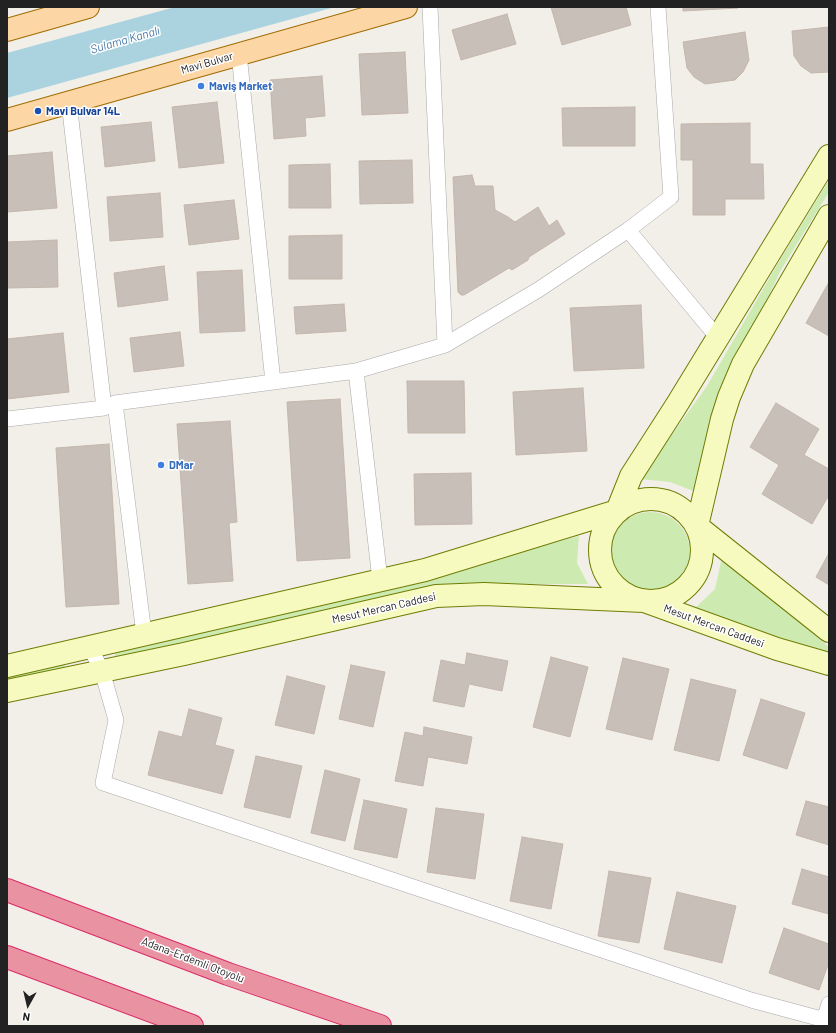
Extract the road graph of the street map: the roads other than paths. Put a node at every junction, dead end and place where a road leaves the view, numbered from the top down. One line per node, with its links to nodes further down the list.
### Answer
1 (88, 7): 5 (main road)
2 (406, 7): 6 (main road, Mavi Bulvar)
3 (430, 7): 13 (street)
4 (658, 7): 11 (street)
5 (7, 30)
6 (239, 54): 7 (main road, Mavi Bulvar); 15 (street)
7 (69, 102): 8 (main road, Mavi Bulvar); 16 (street)
8 (7, 120)
9 (829, 156): 12 (main road)
10 (828, 218): 19 (main road)
11 (628, 230): 12 (street); 13 (street)
12 (718, 338): 18 (main road)
13 (445, 345): 14 (street)
14 (356, 371): 15 (street); 20 (street)
15 (273, 382): 16 (street)
16 (110, 406): 17 (street); 23 (street)
17 (7, 419)
18 (617, 511): 19 (main road); 20 (main road); 21 (main road)
19 (697, 526): 21 (main road); 22 (main road)
20 (380, 580): 23 (main road)
21 (644, 601): 25 (main road, Mesut Mercan Caddesi); 27 (main road, Mesut Mercan Caddesi)
22 (829, 631)
23 (144, 634): 24 (main road)
24 (90, 647): 26 (main road); 27 (street)
25 (829, 664)
26 (7, 666)
27 (102, 671): 28 (main road, Mesut Mercan Caddesi); 32 (street)
28 (7, 691)
29 (7, 890): 34 (highway, Adana-Erdemli Otoyolu)
30 (7, 957): 33 (highway)
31 (829, 1004): 32 (street)
32 (826, 1020)
33 (192, 1026)
34 (380, 1026)

